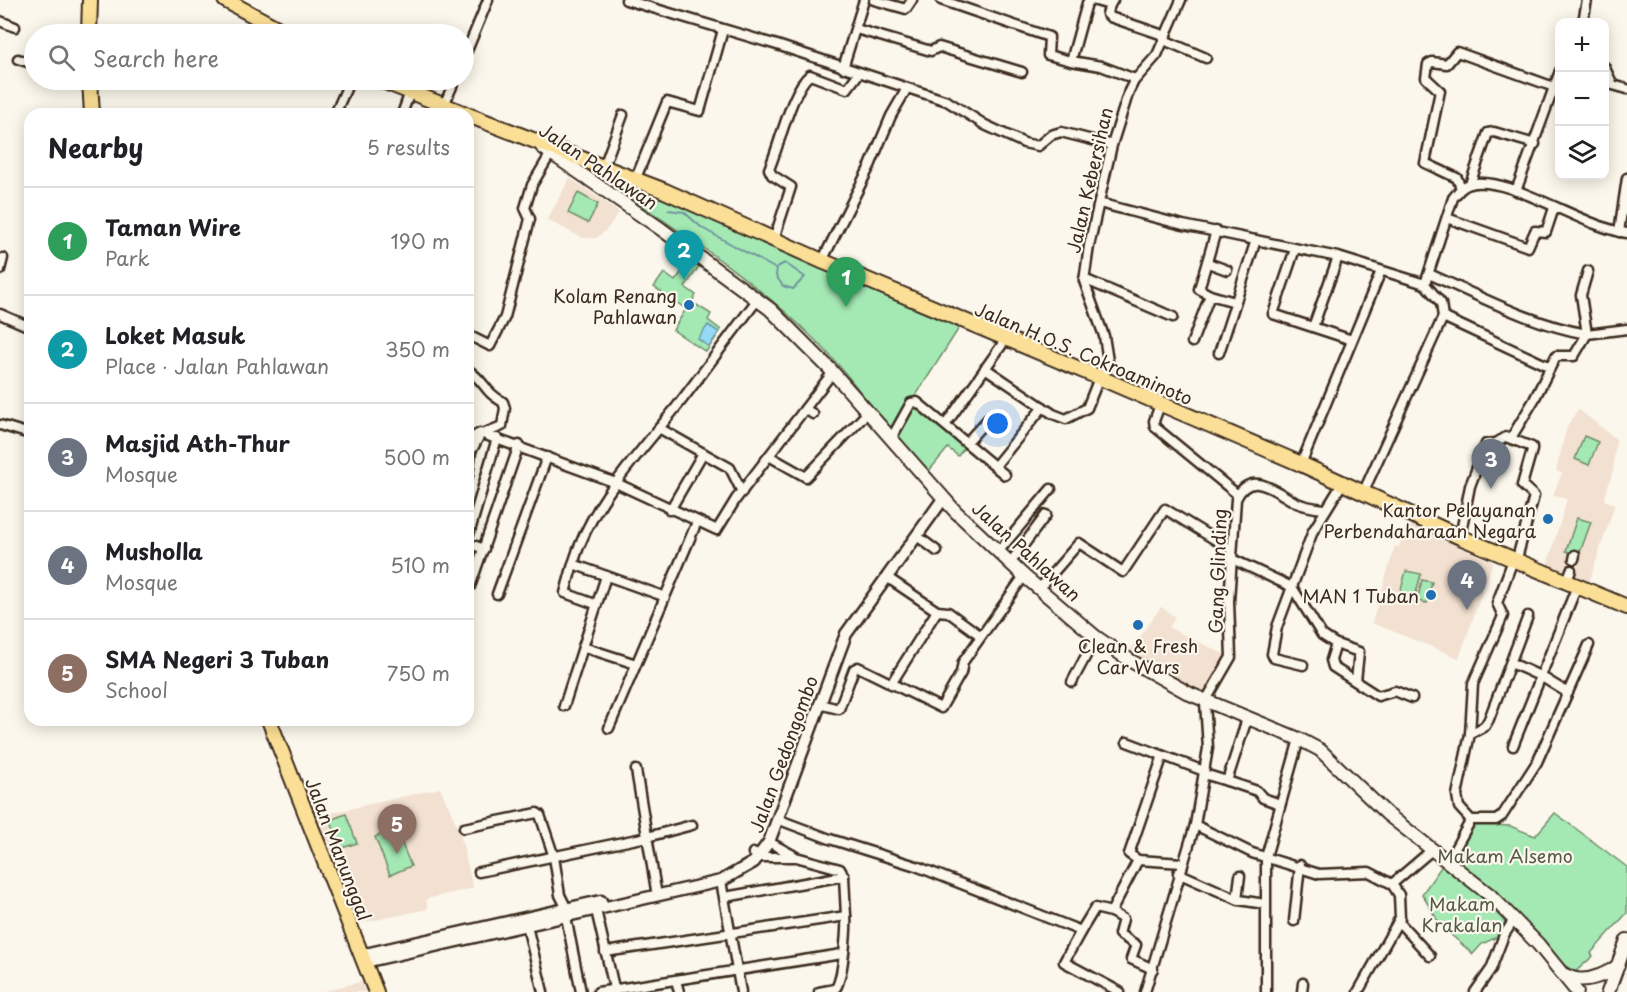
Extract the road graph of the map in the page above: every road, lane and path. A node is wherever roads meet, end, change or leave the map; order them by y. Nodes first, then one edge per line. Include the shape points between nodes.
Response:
1 (90, 0) edge
2 (225, 0) edge
3 (488, 0) edge
4 (626, 0) edge
5 (864, 0) edge
6 (874, 0) edge
7 (912, 0) edge
8 (941, 0) edge
9 (1181, 0) edge
10 (1587, 0) edge
11 (1112, 2) edge
12 (1584, 18) edge
13 (0, 21) edge
14 (89, 24) edge
15 (269, 24) edge
16 (15, 27) dead end
17 (856, 29) junction
18 (723, 30) junction
19 (474, 34) edge
20 (1165, 38) junction
21 (1206, 58) dead end
22 (18, 59) dead end
23 (24, 61) edge
24 (1071, 61) junction
25 (843, 68) junction
26 (1022, 72) dead end
27 (1560, 72) edge
28 (1608, 72) edge
29 (859, 73) junction
30 (1135, 79) junction
31 (1554, 87) junction
32 (1627, 89) edge
33 (91, 90) edge
34 (346, 90) edge
35 (405, 90) edge
36 (451, 90) edge
37 (906, 90) junction
38 (410, 92) junction
39 (444, 105) junction
40 (92, 108) edge
41 (338, 108) edge
42 (404, 108) edge
43 (452, 108) edge
44 (623, 115) dead end
45 (474, 117) edge
46 (525, 137) junction
47 (1534, 144) junction
48 (1112, 145) junction
49 (551, 153) junction
50 (604, 166) junction
51 (636, 178) junction
52 (1627, 178) edge
53 (1470, 184) junction
54 (1461, 188) junction
55 (1516, 191) junction
56 (1099, 203) junction
57 (1554, 208) junction
58 (1447, 218) junction
59 (1216, 231) junction
60 (1623, 233) edge
61 (774, 239) junction
62 (1256, 240) junction
63 (1295, 249) junction
64 (1338, 257) junction
65 (3, 258) dead end
66 (822, 261) junction
67 (1208, 263) junction
68 (0, 270) edge
69 (1227, 270) dead end
70 (1381, 271) junction
71 (1588, 271) dead end
72 (1429, 274) junction
73 (1084, 279) junction
74 (1425, 284) junction
75 (1210, 295) junction
76 (758, 299) junction
77 (1235, 302) junction
78 (0, 314) edge
79 (1173, 317) dead end
80 (1443, 317) junction
81 (24, 324) edge
82 (1313, 327) junction
83 (1627, 329) edge
84 (1587, 334) junction
85 (474, 338) edge
86 (1006, 339) junction
87 (1352, 340) junction
88 (1192, 342) dead end
89 (1219, 353) dead end
90 (1550, 367) junction
91 (986, 368) junction
92 (833, 372) junction
93 (474, 374) edge
94 (1101, 379) junction
95 (1160, 405) junction
96 (1043, 407) junction
97 (868, 412) junction
98 (988, 419) dead end
99 (946, 424) junction
100 (0, 425) edge
101 (659, 428) junction
102 (24, 432) edge
103 (474, 434) edge
104 (484, 434) junction
105 (497, 438) junction
106 (1511, 438) junction
107 (891, 439) junction
108 (967, 442) junction
109 (474, 445) edge
110 (519, 446) junction
111 (703, 453) junction
112 (769, 456) junction
113 (547, 457) junction
114 (1301, 464) junction
115 (995, 466) junction
116 (1005, 475) dead end
117 (616, 483) junction
118 (1342, 484) junction
119 (1051, 489) dead end
120 (742, 492) junction
121 (1363, 493) junction
122 (1238, 495) junction
123 (941, 496) junction
124 (1324, 509) junction
125 (670, 510) junction
126 (1046, 515) dead end
127 (474, 517) edge
128 (698, 522) junction
129 (917, 536) junction
130 (1460, 537) junction
131 (474, 545) edge
132 (484, 549) junction
133 (937, 551) dead end
134 (998, 552) junction
135 (1232, 554) junction
136 (1515, 561) junction
137 (1010, 563) junction
138 (573, 564) junction
139 (474, 576) edge
140 (606, 576) junction
141 (1024, 576) junction
142 (888, 578) junction
143 (1571, 579) junction
144 (1292, 587) junction
145 (1040, 589) junction
146 (497, 594) dead end
147 (663, 596) junction
148 (595, 604) junction
149 (1627, 607) edge
150 (936, 611) junction
151 (1528, 616) dead end
152 (981, 636) junction
153 (1096, 637) junction
154 (1336, 644) junction
155 (1589, 645) dead end
156 (583, 647) junction
157 (1511, 663) junction
158 (636, 664) junction
159 (1303, 665) dead end
160 (827, 672) junction
161 (1542, 677) junction
162 (1356, 681) junction
163 (1072, 682) dead end
164 (891, 684) junction
165 (1568, 693) junction
166 (1412, 698) dead end
167 (1205, 702) junction
168 (819, 704) junction
169 (564, 706) dead end
170 (1247, 719) junction
171 (271, 726) edge
172 (609, 728) dead end
173 (1470, 735) junction
174 (1299, 739) junction
175 (1127, 742) dead end
176 (1513, 746) dead end
177 (1162, 758) junction
178 (636, 770) dead end
179 (1204, 772) junction
180 (1227, 781) junction
181 (1280, 804) junction
182 (777, 819) junction
183 (1471, 820) junction
184 (692, 825) dead end
185 (1195, 825) junction
186 (465, 828) dead end
187 (647, 837) junction
188 (769, 842) junction
189 (1433, 849) junction
190 (756, 855) junction
191 (796, 856) junction
192 (554, 857) junction
193 (1266, 857) junction
194 (1138, 860) junction
195 (1448, 861) junction
196 (1182, 863) junction
197 (1300, 866) junction
198 (479, 873) dead end
199 (1178, 873) junction
200 (844, 876) junction
201 (1240, 876) dead end
202 (721, 881) junction
203 (1392, 884) junction
204 (656, 890) junction
205 (725, 897) junction
206 (1238, 899) junction
207 (1266, 904) junction
208 (596, 910) junction
209 (1111, 912) junction
210 (568, 914) junction
211 (846, 916) junction
212 (1514, 920) junction
213 (1294, 921) dead end
214 (1398, 921) junction
215 (526, 926) junction
216 (1081, 931) junction
217 (730, 932) junction
218 (1627, 940) edge
219 (605, 952) junction
220 (842, 954) junction
221 (1430, 956) dead end
222 (363, 958) junction
223 (1618, 966) junction
224 (737, 968) junction
225 (1153, 969) junction
226 (1564, 975) junction
227 (676, 980) junction
228 (838, 990) edge
229 (615, 991) edge
230 (376, 992) edge
231 (543, 992) edge
232 (581, 992) edge
233 (598, 992) edge
234 (679, 992) edge
235 (741, 992) edge
236 (819, 992) edge
237 (1120, 992) edge
238 (1145, 992) edge
239 (1266, 992) edge
240 (1358, 992) edge
241 (1475, 992) edge
242 (1577, 992) edge
243 (1608, 992) edge

1 - 14 highway
2 - 15 highway
3 - 19 street
4 - 18 street
5 - 17 street
6 - 7 street via 906,9
8 - 24 street via 1049,37 1048,56
9 - 20 street, Jalan Kebersihan
10 - 12 street
11 - 20 street via 1107,14 1110,17
11 - 24 street via 1087,3
13 - 16 street
17 - 25 street
17 - 26 street via 931,51 939,47
18 - 25 street
18 - 51 street via 700,111 667,102
20 - 21 street
20 - 30 street, Jalan Kebersihan via 1157,55
22 - 23 street
24 - 30 street via 1101,66
25 - 29 street
27 - 31 street
28 - 32 street via 1613,85
29 - 37 street
29 - 61 street via 846,89 810,75 806,78 769,169 791,187
30 - 48 street, Jalan Kebersihan
31 - 47 street
31 - 54 street via 1457,52 1447,64 1428,64 1426,78 1440,91 1425,164 1457,178
33 - 40 highway
34 - 41 street
35 - 38 highway, Jalan Pahlawan
36 - 39 street
37 - 48 street via 947,102 1024,143 1038,146 1061,132
37 - 66 street
38 - 39 highway, Jalan Pahlawan
38 - 42 street
39 - 43 highway, Jalan Pahlawan
44 - 50 street
45 - 46 highway, Jalan Pahlawan
46 - 49 main road, Jalan Pahlawan
46 - 50 highway, Jalan H.O.S. Cokroaminoto
47 - 53 street via 1494,132 1488,134
47 - 55 street
48 - 56 street, Jalan Kebersihan
49 - 76 main road, Jalan Pahlawan
49 - 85 street via 532,185 526,206 530,219 503,323 490,346
50 - 51 highway, Jalan H.O.S. Cokroaminoto
51 - 61 highway, Jalan H.O.S. Cokroaminoto
52 - 60 street
53 - 54 street
53 - 55 street via 1482,182
54 - 58 street via 1453,198
55 - 57 street
56 - 59 street
56 - 73 street, Jalan Kebersihan
57 - 58 street via 1546,232 1534,231 1528,247
57 - 60 street
58 - 72 street
59 - 62 street
59 - 67 street
61 - 66 highway, Jalan H.O.S. Cokroaminoto
62 - 63 street
62 - 77 street
63 - 64 street
63 - 82 street via 1273,314
64 - 70 street
64 - 82 street
65 - 68 street
66 - 86 highway, Jalan H.O.S. Cokroaminoto
67 - 69 street
67 - 75 street via 1199,289
70 - 74 street
70 - 87 street
71 - 84 street via 1581,295
72 - 74 street
72 - 84 street via 1510,308 1522,317
73 - 79 street
73 - 94 street, Jalan Kebersihan via 1104,336 1108,361
74 - 80 street via 1441,303
75 - 77 street
75 - 88 street
76 - 92 main road, Jalan Pahlawan
76 - 101 street
77 - 89 street
78 - 81 street
80 - 90 street
80 - 121 street
82 - 87 street
83 - 84 street
84 - 90 street via 1576,354 1556,356
86 - 91 street
86 - 94 highway, Jalan H.O.S. Cokroaminoto
87 - 114 street
90 - 106 street
91 - 96 street, Jalan Kebersihan
91 - 99 street
92 - 97 main road, Jalan Pahlawan
92 - 112 street via 809,412
93 - 104 street via 482,380 486,392 504,405 502,426
94 - 95 highway, Jalan H.O.S. Cokroaminoto
94 - 96 street, Jalan Kebersihan via 1087,408 1079,414 1065,419
95 - 114 highway, Jalan H.O.S. Cokroaminoto
95 - 122 street via 1155,427
96 - 115 street
97 - 107 main road, Jalan Pahlawan
97 - 112 street via 839,437 806,477
98 - 108 street
99 - 107 street via 913,402
99 - 108 street
100 - 102 street
101 - 111 street
101 - 117 street
103 - 104 street
104 - 105 street
104 - 109 street via 477,437
105 - 110 street
105 - 127 street
106 - 130 street via 1486,444 1470,486
106 - 136 street via 1532,448 1521,485 1534,496
107 - 123 main road, Jalan Pahlawan
108 - 115 street
110 - 113 street
110 - 132 street
111 - 120 street via 730,468
111 - 125 street
112 - 120 street
113 - 117 street
113 - 146 street
114 - 118 highway, Jalan H.O.S. Cokroaminoto
115 - 116 street
117 - 125 street
117 - 138 street via 587,526
118 - 121 highway, Jalan H.O.S. Cokroaminoto
118 - 124 street
119 - 134 street
120 - 128 street via 717,530
121 - 130 highway, Jalan H.O.S. Cokroaminoto
122 - 124 street, Gang Glinding via 1249,486 1266,484 1298,504
122 - 135 street, Gang Glinding
123 - 129 street, Jalan Gedongombo
123 - 134 main road, Jalan Pahlawan
123 - 160 street, Jalan Gedongombo via 841,632
124 - 144 street
125 - 128 street
126 - 137 street
128 - 147 street
129 - 133 street
129 - 142 street, Jalan Gedongombo
130 - 136 highway, Jalan H.O.S. Cokroaminoto
131 - 132 street
132 - 139 street
134 - 137 main road, Jalan Pahlawan
135 - 144 street
135 - 145 street via 1165,509 1123,572 1078,543
135 - 167 street, Gang Glinding via 1231,657
136 - 143 highway, Jalan H.O.S. Cokroaminoto
136 - 173 street via 1497,603 1503,616 1473,684
137 - 141 main road, Jalan Pahlawan
138 - 140 street
138 - 148 street via 565,593
140 - 147 street
140 - 148 street
141 - 145 main road, Jalan Pahlawan
141 - 152 street
142 - 150 street
142 - 160 street, Jalan Gedongombo via 846,634
143 - 149 highway, Jalan H.O.S. Cokroaminoto
143 - 161 street
144 - 154 street via 1322,635
144 - 159 street via 1272,654 1274,658
145 - 153 main road, Jalan Pahlawan
147 - 158 street
148 - 156 street
150 - 152 street via 948,612
150 - 164 street
151 - 157 street
152 - 164 street via 963,662 941,708
153 - 163 street
153 - 167 main road, Jalan Pahlawan
154 - 162 street via 1332,666
154 - 162 street via 1359,652
155 - 165 street
156 - 158 street
156 - 169 street
157 - 161 street
157 - 173 street via 1485,726
158 - 172 street
160 - 168 street, Jalan Gedongombo
160 - 190 street, Jalan Gedongombo
161 - 165 street
161 - 176 street
162 - 166 street via 1378,696 1395,691
164 - 168 street via 856,667 838,710
165 - 183 street via 1537,762 1502,816 1496,820
167 - 170 main road, Jalan Pahlawan
167 - 179 street via 1208,742
168 - 182 street, Jalan Gedongombo
170 - 174 main road, Jalan Pahlawan
170 - 180 street
171 - 222 highway, Jalan Manunggal
173 - 183 street via 1456,795 1459,807
174 - 181 street
174 - 189 main road, Jalan Pahlawan via 1325,754 1387,814
175 - 177 street
177 - 179 street
177 - 194 street via 1130,851 1130,856
178 - 187 street
179 - 180 street
179 - 185 street
180 - 181 street
181 - 193 street
182 - 188 street, Jalan Gedongombo
182 - 216 street via 925,869
183 - 195 street
184 - 187 street
185 - 193 street
185 - 196 street
186 - 192 street via 537,813 543,819
187 - 192 street
187 - 204 street
188 - 190 street, Jalan Gedongombo
188 - 191 street
189 - 195 main road, Jalan Pahlawan
189 - 203 street
190 - 191 street
190 - 202 street, Jalan Gedongombo via 743,870
190 - 204 street, Jalan Gedongombo via 725,873
191 - 200 street via 837,868
192 - 198 street
192 - 210 street via 560,895
193 - 197 street
193 - 207 street
194 - 196 street
194 - 209 street
195 - 212 main road, Jalan Pahlawan
196 - 199 street
197 - 203 street via 1326,875 1369,872
197 - 213 street
199 - 206 street
199 - 225 street
200 - 205 street
200 - 211 street
201 - 206 street
202 - 205 street
202 - 208 street, Jalan Gedongombo
203 - 214 street via 1401,905
204 - 210 street, Jalan Gedongombo
205 - 217 street
206 - 207 street
207 - 239 street
208 - 210 street, Jalan Gedongombo
208 - 219 street
209 - 216 street via 1095,908
209 - 225 street via 1123,919 1119,934 1136,944 1131,959
210 - 215 street, Jalan Gedongombo
210 - 222 street, Jalan Gedongombo
210 - 232 street
211 - 217 street
211 - 220 street
212 - 226 main road, Jalan Pahlawan
212 - 241 street via 1504,934 1491,969
214 - 221 street
214 - 240 street
215 - 222 street, Jalan Gedongombo
215 - 231 street
216 - 237 street via 1064,962
217 - 219 street
217 - 224 street
218 - 223 main road
219 - 229 street
220 - 224 street
220 - 228 street
222 - 230 highway, Jalan Manunggal
223 - 226 main road via 1586,979
223 - 243 main road
224 - 227 street
224 - 235 street
225 - 238 street
226 - 242 main road, Jalan Pahlawan
227 - 229 street
227 - 234 street
228 - 236 street
229 - 233 street

